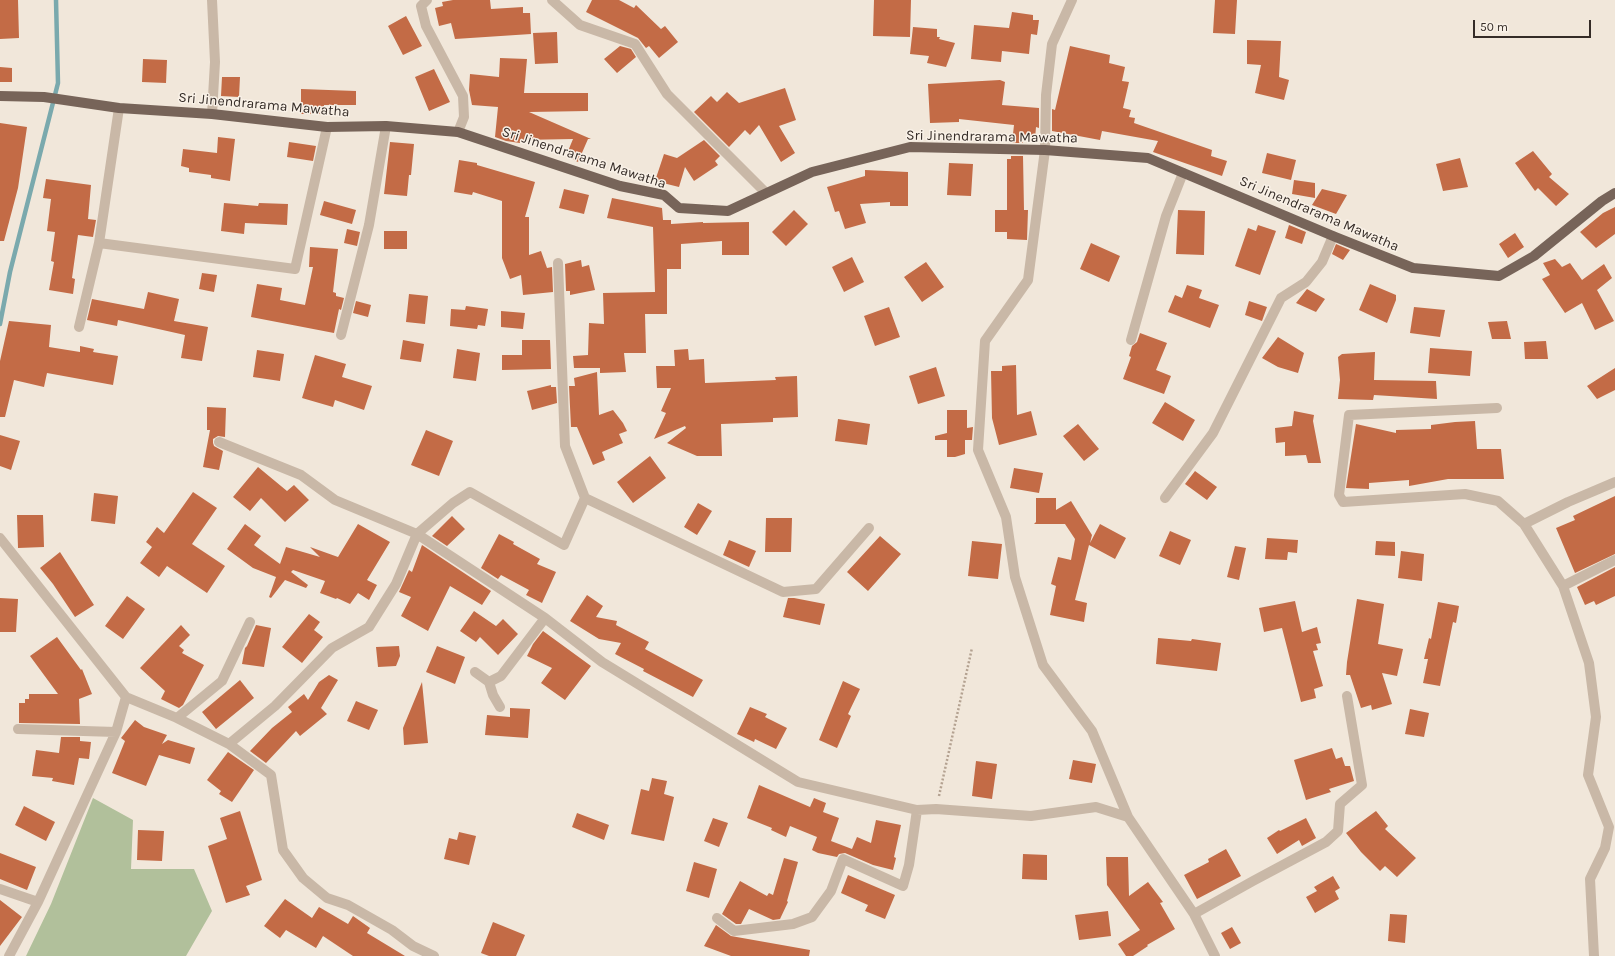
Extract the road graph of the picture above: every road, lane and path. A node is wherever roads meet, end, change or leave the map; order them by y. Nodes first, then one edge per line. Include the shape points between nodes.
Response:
1 (212, 0) edge
2 (427, 0) edge
3 (552, 0) edge
4 (1072, 0) edge
5 (0, 96) edge
6 (119, 108) junction
7 (212, 114) junction
8 (386, 126) junction
9 (327, 127) junction
10 (458, 132) junction
11 (1045, 150) junction
12 (1183, 173) junction
13 (765, 192) junction
14 (1615, 192) edge
15 (1333, 236) junction
16 (99, 243) junction
17 (558, 263) dead end
18 (79, 327) dead end
19 (341, 335) dead end
20 (1131, 340) dead end
21 (1497, 408) dead end
22 (219, 442) dead end
23 (1615, 482) edge
24 (585, 498) junction
25 (1164, 498) dead end
26 (1524, 524) junction
27 (869, 528) dead end
28 (417, 534) junction
29 (0, 538) edge
30 (1615, 560) edge
31 (1563, 586) junction
32 (545, 618) junction
33 (250, 622) dead end
34 (972, 648) dead end
35 (475, 672) dead end
36 (489, 682) junction
37 (1348, 696) dead end
38 (126, 697) junction
39 (500, 708) dead end
40 (177, 718) junction
41 (18, 729) dead end
42 (116, 732) junction
43 (229, 744) junction
44 (936, 809) junction
45 (917, 810) junction
46 (1128, 817) junction
47 (0, 889) edge
48 (38, 902) junction
49 (1194, 914) junction
50 (717, 918) dead end
51 (9, 956) edge
52 (434, 956) edge
53 (1215, 956) edge
54 (1594, 956) edge

1 - 7 street via 215,62
2 - 10 street via 421,6 426,26 463,96 464,117
3 - 13 street via 580,24 636,44 668,94
4 - 11 street via 1052,44 1046,95
5 - 6 main road, Sri Jinendrarama Mawatha via 44,97
6 - 7 main road, Sri Jinendrarama Mawatha
6 - 16 street
7 - 9 main road, Sri Jinendrarama Mawatha
8 - 9 main road, Sri Jinendrarama Mawatha
8 - 10 main road, Sri Jinendrarama Mawatha
8 - 19 street via 369,226
9 - 16 street via 295,269
10 - 13 main road, Sri Jinendrarama Mawatha via 620,186 664,195 679,208 728,211
11 - 12 main road, Sri Jinendrarama Mawatha via 1148,158
11 - 13 main road, Sri Jinendrarama Mawatha via 910,147 812,172
11 - 46 street via 1028,280 985,341 978,450 1006,517 1015,577 1043,665 1092,731
12 - 15 main road, Sri Jinendrarama Mawatha
12 - 20 street via 1166,216
14 - 15 main road, Sri Jinendrarama Mawatha via 1534,256 1499,276 1413,268
15 - 25 street via 1322,262 1306,282 1281,298 1213,434
16 - 18 street
17 - 24 street via 566,446
21 - 26 street via 1349,415 1339,495 1343,502 1465,494 1498,501
22 - 28 street via 301,474 335,500
23 - 26 street
24 - 27 street via 783,592 816,589
24 - 28 street via 564,545 470,492
26 - 31 street
28 - 32 street
28 - 43 street via 396,584 369,627 332,648 275,706
29 - 38 street
30 - 31 street
31 - 54 street via 1589,663 1596,717 1588,775 1609,827 1605,848 1590,879
32 - 36 street via 501,676
32 - 45 street via 602,662 798,782
33 - 40 street via 222,681
34 - 44 path
35 - 36 street
36 - 39 street
37 - 49 street via 1362,785 1340,804 1338,831 1326,842
38 - 40 street
38 - 42 street
40 - 43 street
41 - 42 street
42 - 48 street
43 - 52 street via 271,774 283,850 303,878 327,898 348,905 392,930 413,946
44 - 45 street
44 - 46 street via 1031,816 1096,806
45 - 50 street via 909,865 903,886 843,859 831,891 812,917 793,924 734,931
46 - 49 street
47 - 48 street
48 - 51 street
49 - 53 street

